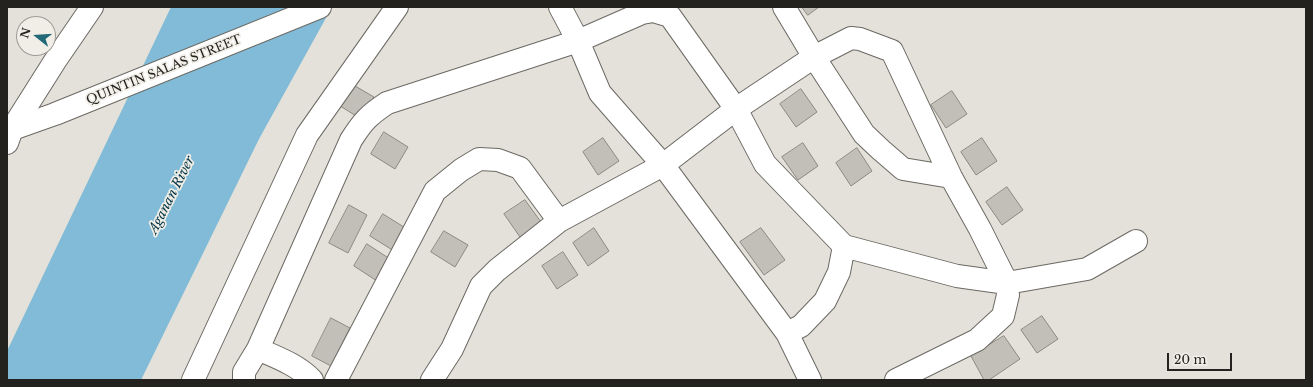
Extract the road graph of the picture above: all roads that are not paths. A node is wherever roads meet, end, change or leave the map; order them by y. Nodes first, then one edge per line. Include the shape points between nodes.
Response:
1 (92, 7) edge
2 (320, 7) edge
3 (397, 7) edge
4 (560, 7) edge
5 (784, 7) edge
6 (578, 41) junction
7 (814, 57) junction
8 (736, 109) junction
9 (9, 134) edge
10 (663, 165) junction
11 (951, 177) junction
12 (559, 221) junction
13 (1136, 241) dead end
14 (844, 246) junction
15 (1007, 282) junction
16 (787, 333) junction
17 (258, 349) junction
18 (193, 380) edge
19 (244, 380) edge
20 (312, 380) edge
21 (336, 380) edge
22 (432, 380) edge
23 (810, 380) edge
24 (896, 380) edge

1 - 9 street
2 - 9 street, QUINTIN SALAS STREET
3 - 18 street via 307,135
4 - 6 street
5 - 7 street
6 - 8 street via 642,13 653,11 670,16
6 - 10 street via 600,93
6 - 17 street via 387,103 371,113 351,140
7 - 8 street
7 - 11 street via 864,134 881,150 903,169
7 - 11 street via 851,38 892,51
8 - 10 street
8 - 14 street via 765,164
10 - 12 street
10 - 16 street
11 - 15 street
12 - 21 street via 520,168 498,160 479,159 461,170 435,191
12 - 22 street via 497,270 482,286 452,349
13 - 15 street via 1088,269
14 - 15 street via 957,276
14 - 16 street via 839,272 825,301 801,326
15 - 24 street via 1008,295 1003,316 977,340
16 - 23 street
17 - 19 street via 244,372
17 - 20 street via 287,362

